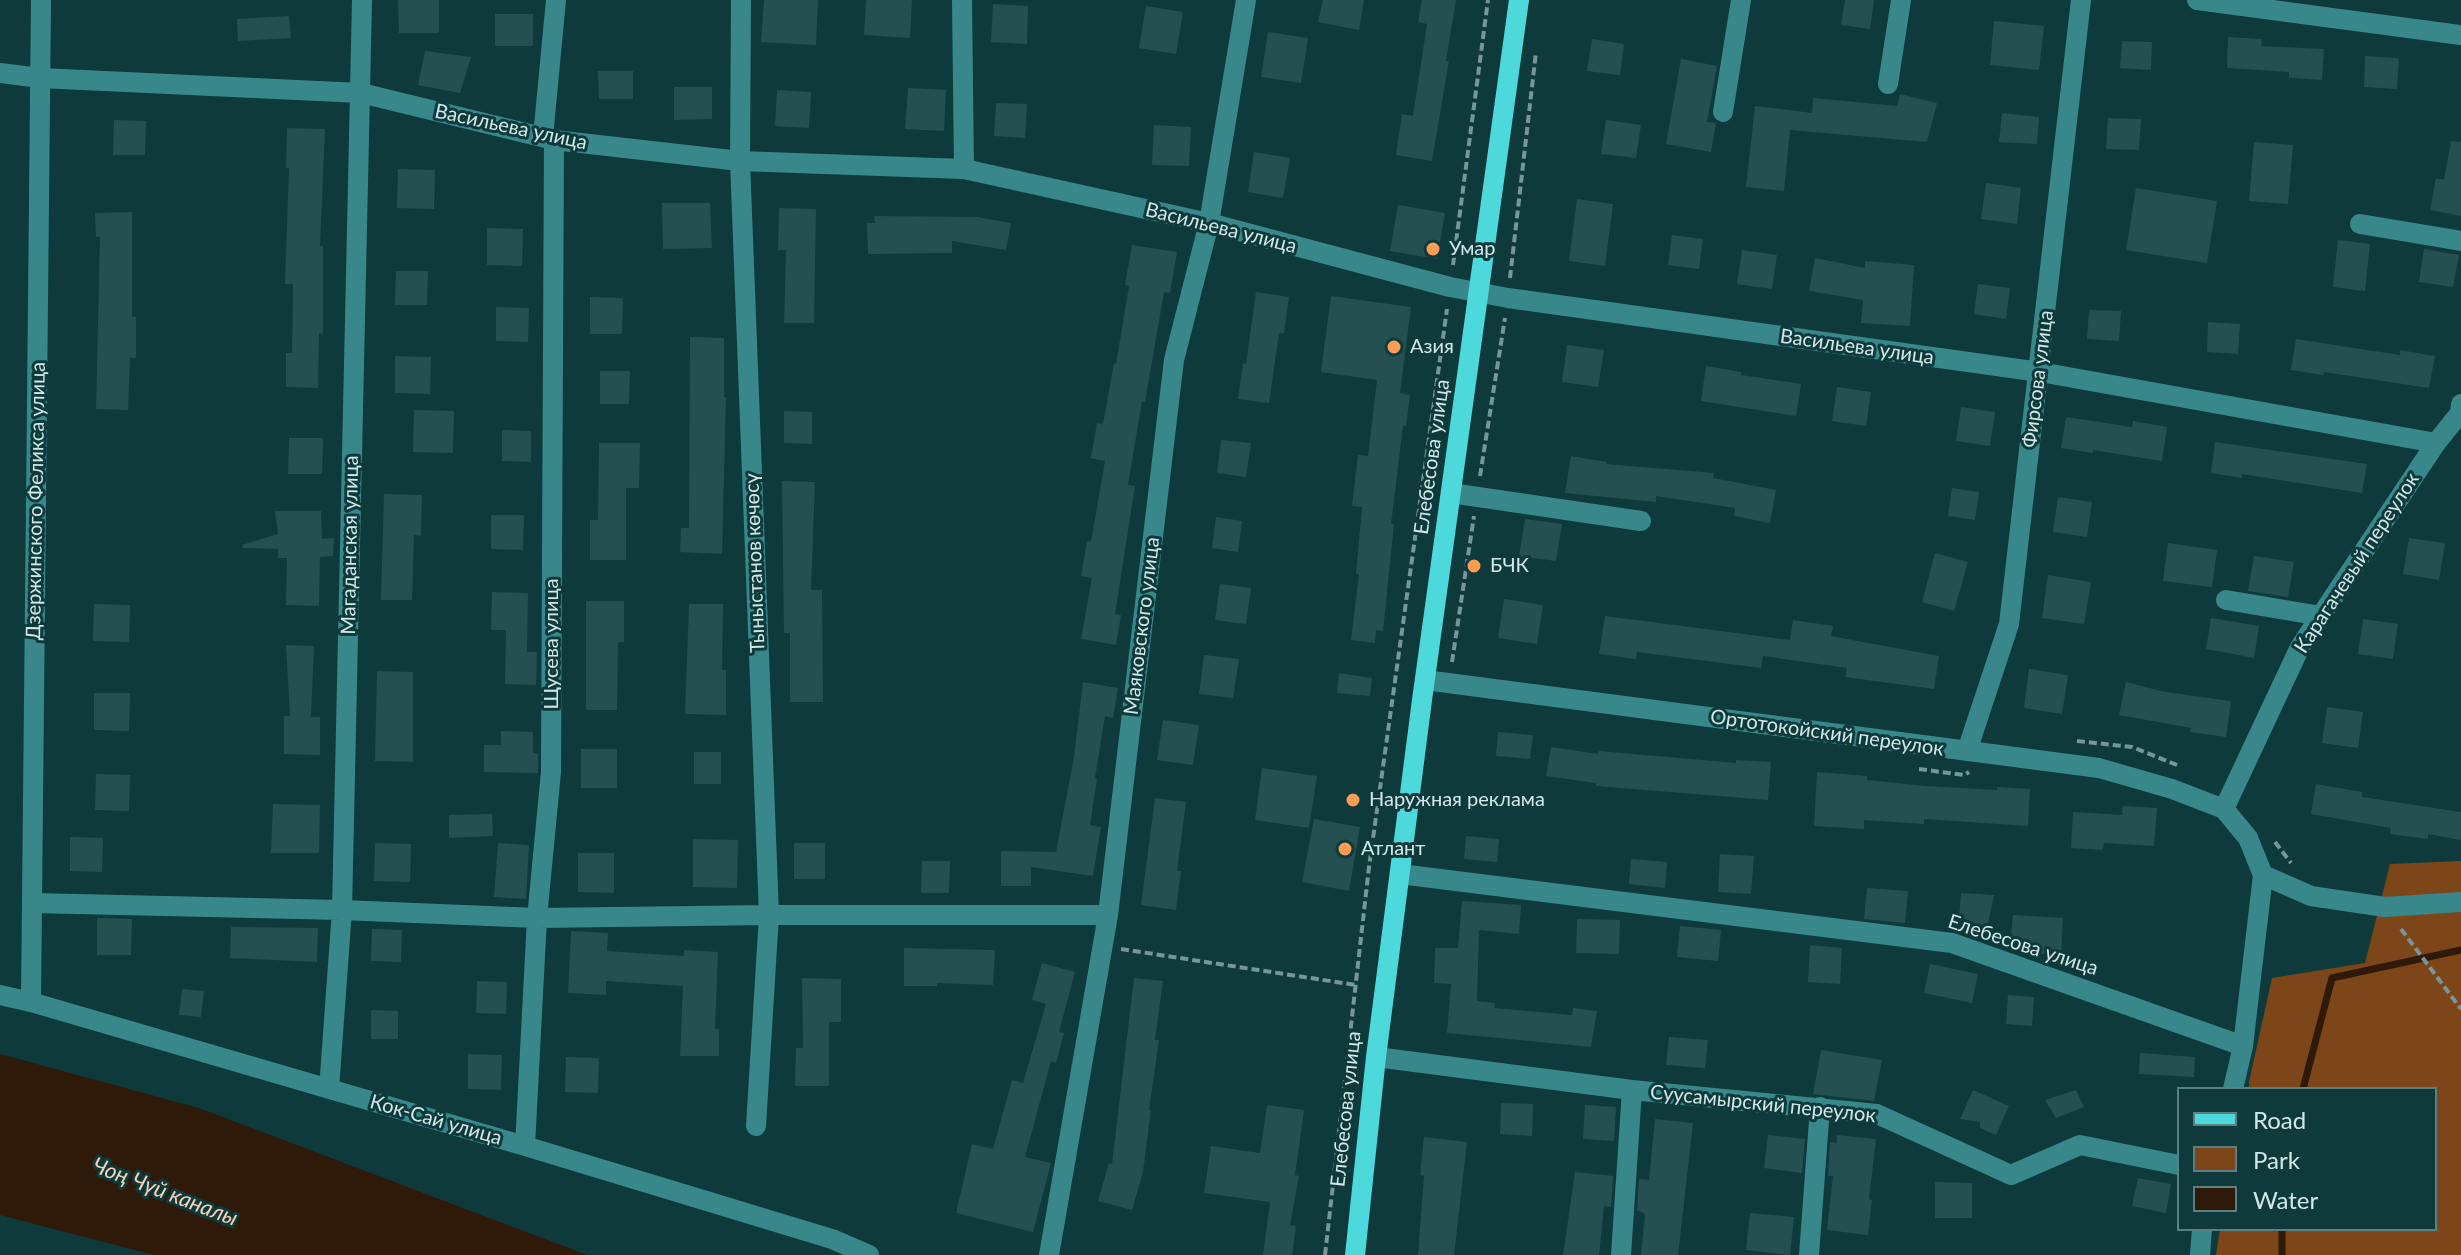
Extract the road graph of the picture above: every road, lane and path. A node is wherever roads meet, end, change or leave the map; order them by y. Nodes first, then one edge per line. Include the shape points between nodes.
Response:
1 (41, 0) edge
2 (362, 0) edge
3 (556, 0) edge
4 (741, 0) edge
5 (962, 0) edge
6 (1246, 0) edge
7 (1488, 0) edge
8 (1519, 0) edge
9 (1741, 0) edge
10 (1901, 0) edge
11 (2081, 0) edge
12 (2197, 0) edge
13 (2461, 35) edge
14 (1537, 47) dead end
15 (0, 73) edge
16 (40, 78) junction
17 (1888, 84) dead end
18 (361, 93) junction
19 (1723, 112) dead end
20 (548, 139) junction
21 (740, 161) junction
22 (964, 169) junction
23 (1209, 223) junction
24 (2360, 224) dead end
25 (2461, 241) edge
26 (1450, 287) junction
27 (1480, 293) junction
28 (1508, 298) junction
29 (2040, 372) junction
30 (2461, 404) edge
31 (2436, 443) junction
32 (1451, 493) junction
33 (1477, 497) junction
34 (1641, 521) dead end
35 (2226, 600) dead end
36 (2321, 616) junction
37 (1425, 680) junction
38 (1449, 683) junction
39 (1967, 751) junction
40 (2224, 809) junction
41 (1400, 874) junction
42 (2263, 875) junction
43 (2461, 902) edge
44 (32, 903) junction
45 (342, 910) junction
46 (769, 915) junction
47 (1108, 915) junction
48 (537, 918) junction
49 (2401, 929) dead end
50 (1103, 946) junction
51 (1356, 985) junction
52 (0, 995) edge
53 (31, 1002) junction
54 (2461, 1009) edge
55 (2243, 1046) junction
56 (1376, 1057) junction
57 (2233, 1087) edge
58 (329, 1089) junction
59 (1632, 1090) junction
60 (1820, 1107) junction
61 (756, 1126) dead end
62 (525, 1146) junction
63 (2177, 1165) edge
64 (2202, 1231) edge
65 (869, 1255) edge
66 (1049, 1255) edge
67 (1325, 1255) edge
68 (1355, 1255) edge
69 (1621, 1255) edge
70 (1809, 1255) edge
71 (2200, 1255) edge

1 - 16 street, Дзержинского Феликса улица
2 - 18 street, Магаданская улица
3 - 20 street, Щусева улица
4 - 21 street, Тыныстанов көчөсү
5 - 22 street
6 - 23 street, Маяковского улица
7 - 26 path
8 - 27 main road, Елебесова улица
9 - 19 street
10 - 17 street
11 - 29 street, Фирсова улица
12 - 13 street
14 - 28 path
15 - 16 street, Васильева улица
16 - 18 street, Васильева улица
16 - 44 street, Дзержинского Феликса улица
18 - 20 street, Васильева улица
18 - 45 street, Магаданская улица
20 - 21 street, Васильева улица
20 - 48 street, Щусева улица via 552,736
21 - 22 street, Васильева улица
21 - 46 street, Тыныстанов көчөсү
22 - 23 street, Васильева улица
23 - 26 street, Васильева улица
23 - 47 street, Маяковского улица via 1174,360
24 - 25 street
26 - 27 street, Васильева улица
26 - 51 path
27 - 28 street, Васильева улица
27 - 32 main road, Елебесова улица
28 - 29 street, Васильева улица
28 - 33 path
29 - 31 street, Васильева улица
29 - 39 street, Фирсова улица via 2009,624
30 - 31 street, Карагачевый переулок via 2460,413
31 - 36 street, Карагачевый переулок
32 - 33 street
32 - 37 main road, Елебесова улица
33 - 34 street
33 - 38 path
35 - 36 street
36 - 40 street, Карагачевый переулок via 2300,647
37 - 38 street, Ортотокойский переулок
37 - 41 main road, Елебесова улица
38 - 39 street, Ортотокойский переулок
39 - 40 street, Ортотокойский переулок via 2099,768
40 - 42 street via 2248,838
41 - 55 street, Елебесова улица via 1952,943
41 - 56 main road, Елебесова улица
42 - 43 street via 2311,896 2385,907
42 - 55 street
44 - 45 street
44 - 53 street, Дзержинского Феликса улица
45 - 48 street
45 - 58 street, Магаданская улица
46 - 47 street
46 - 48 street
46 - 61 street, Тыныстанов көчөсү
47 - 50 street, Маяковского улица
48 - 62 street, Щусева улица
49 - 54 path
50 - 51 path
50 - 66 street, Маяковского улица
51 - 67 path
52 - 53 street, Кок-Сай улица
53 - 58 street, Кок-Сай улица
55 - 57 street
56 - 59 street, Суусамырский переулок
56 - 68 main road, Елебесова улица
58 - 62 street, Кок-Сай улица
59 - 60 street, Суусамырский переулок
59 - 69 street
60 - 63 street, Суусамырский переулок via 1877,1114 2011,1175 2080,1145
60 - 70 street
62 - 65 street, Кок-Сай улица via 832,1239
64 - 71 street

